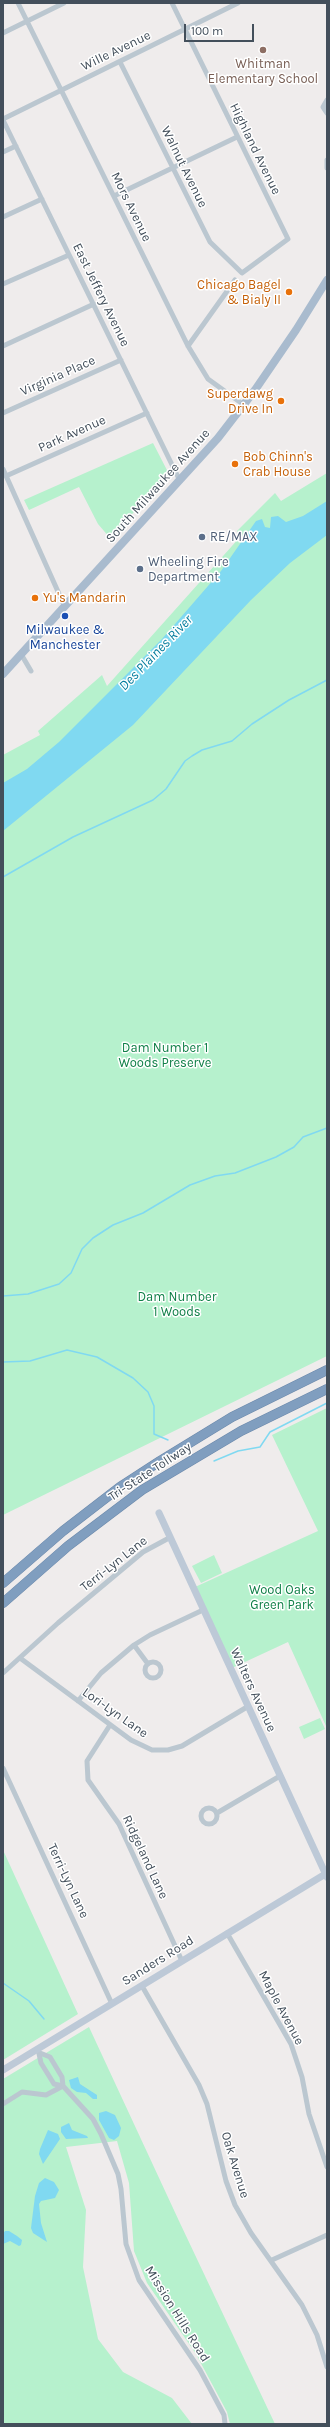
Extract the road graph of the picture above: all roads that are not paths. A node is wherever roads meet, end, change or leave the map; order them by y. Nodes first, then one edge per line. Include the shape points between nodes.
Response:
1 (18, 3) edge
2 (64, 3) edge
3 (172, 3) edge
4 (238, 3) edge
5 (27, 21) junction
6 (185, 30) junction
7 (3, 33) edge
8 (120, 62) junction
9 (62, 90) junction
10 (327, 100) edge
11 (327, 113) edge
12 (3, 120) edge
13 (238, 137) junction
14 (16, 146) junction
15 (3, 152) edge
16 (327, 160) edge
17 (172, 168) junction
18 (327, 168) edge
19 (114, 196) junction
20 (42, 199) junction
21 (3, 216) edge
22 (69, 255) junction
23 (242, 273) joint
24 (235, 280) dead end
25 (327, 280) edge
26 (3, 284) edge
27 (94, 304) junction
28 (3, 346) edge
29 (188, 346) junction
30 (121, 360) junction
31 (244, 405) junction
32 (3, 413) edge
33 (147, 413) junction
34 (3, 469) edge
35 (6, 476) junction
36 (180, 481) junction
37 (64, 605) junction
38 (21, 654) junction
39 (31, 671) dead end
40 (3, 674) edge
41 (327, 1370) edge
42 (327, 1389) edge
43 (159, 1513) dead end
44 (169, 1538) junction
45 (3, 1583) edge
46 (3, 1603) edge
47 (203, 1610) junction
48 (134, 1645) junction
49 (20, 1658) junction
50 (148, 1664) dead end
51 (3, 1673) edge
52 (78, 1701) junction
53 (247, 1706) junction
54 (110, 1725) junction
55 (3, 1768) edge
56 (280, 1776) junction
57 (217, 1813) dead end
58 (326, 1875) edge
59 (226, 1933) junction
60 (182, 1961) junction
61 (142, 1986) junction
62 (112, 2004) junction
63 (39, 2051) junction
64 (3, 2070) edge
65 (63, 2086) junction
66 (3, 2104) edge
67 (327, 2167) edge
68 (327, 2235) edge
69 (272, 2260) junction
70 (327, 2367) edge
71 (225, 2424) edge

1 - 5 street, Mors Avenue
2 - 5 street
3 - 6 street, Highland Avenue
4 - 6 street, Wille Avenue
5 - 7 street
5 - 9 street, Mors Avenue
6 - 8 street, Wille Avenue
6 - 13 street, Highland Avenue
8 - 9 street, Wille Avenue
8 - 17 street, Walnut Avenue
9 - 12 street, Wille Avenue
9 - 19 street, Mors Avenue
10 - 11 street via 323,107
12 - 14 street, East Jeffery Avenue
13 - 17 street
13 - 23 street, Highland Avenue via 288,239
14 - 15 street
14 - 20 street, East Jeffery Avenue
16 - 18 street
17 - 19 street
17 - 23 street, Walnut Avenue via 210,242
19 - 29 street, Mors Avenue
20 - 21 street
20 - 22 street, East Jeffery Avenue
22 - 26 street
22 - 27 street, East Jeffery Avenue
24 - 29 street
25 - 31 main road, South Milwaukee Avenue
27 - 28 street
27 - 30 street, East Jeffery Avenue
29 - 31 street, Mors Avenue via 208,379
30 - 32 street, Virginia Place
30 - 33 street, East Jeffery Avenue
31 - 36 main road, South Milwaukee Avenue
33 - 35 street, Park Avenue
33 - 36 street, East Jeffery Avenue
34 - 35 street
35 - 37 street
36 - 37 main road, South Milwaukee Avenue
37 - 38 main road, South Milwaukee Avenue
38 - 39 street
38 - 40 main road, South Milwaukee Avenue
41 - 45 highway, Tri-State Tollway via 232,1417 120,1487 63,1531
42 - 46 highway, Tri-State Tollway via 241,1432 142,1490 68,1546
43 - 44 street, Walters Avenue
44 - 47 street, Walters Avenue
44 - 49 street, Terri-Lyn Lane via 143,1552
47 - 48 street
47 - 53 street, Walters Avenue
48 - 50 street
48 - 52 street via 101,1673
49 - 51 street, Terri-Lyn Lane
49 - 52 street, Lori-Lyn Lane
52 - 54 street, Lori-Lyn Lane
53 - 54 street, Lori-Lyn Lane via 182,1746 168,1750 145,1747
53 - 56 street, Walters Avenue
54 - 60 street, Ridgeland Lane via 87,1761 88,1780 120,1824
55 - 62 street, Terri-Lyn Lane
56 - 57 street
56 - 58 street, Walters Avenue
58 - 59 street, Sanders Road
59 - 60 street, Sanders Road
59 - 67 street, Maple Avenue via 291,2044 302,2077 309,2114
60 - 61 street, Sanders Road
61 - 62 street, Sanders Road
61 - 69 street, Oak Avenue via 200,2085 226,2181 251,2234
62 - 63 street, Sanders Road
63 - 64 street, Sanders Road
63 - 65 street via 50,2057 62,2077
63 - 65 street, Mission Hills Road via 41,2063 54,2084
65 - 66 street via 46,2095 22,2092
65 - 71 street, Mission Hills Road via 93,2119 118,2174 126,2244 139,2280 193,2360 224,2415
68 - 69 street
69 - 70 street, Oak Avenue via 317,2334

